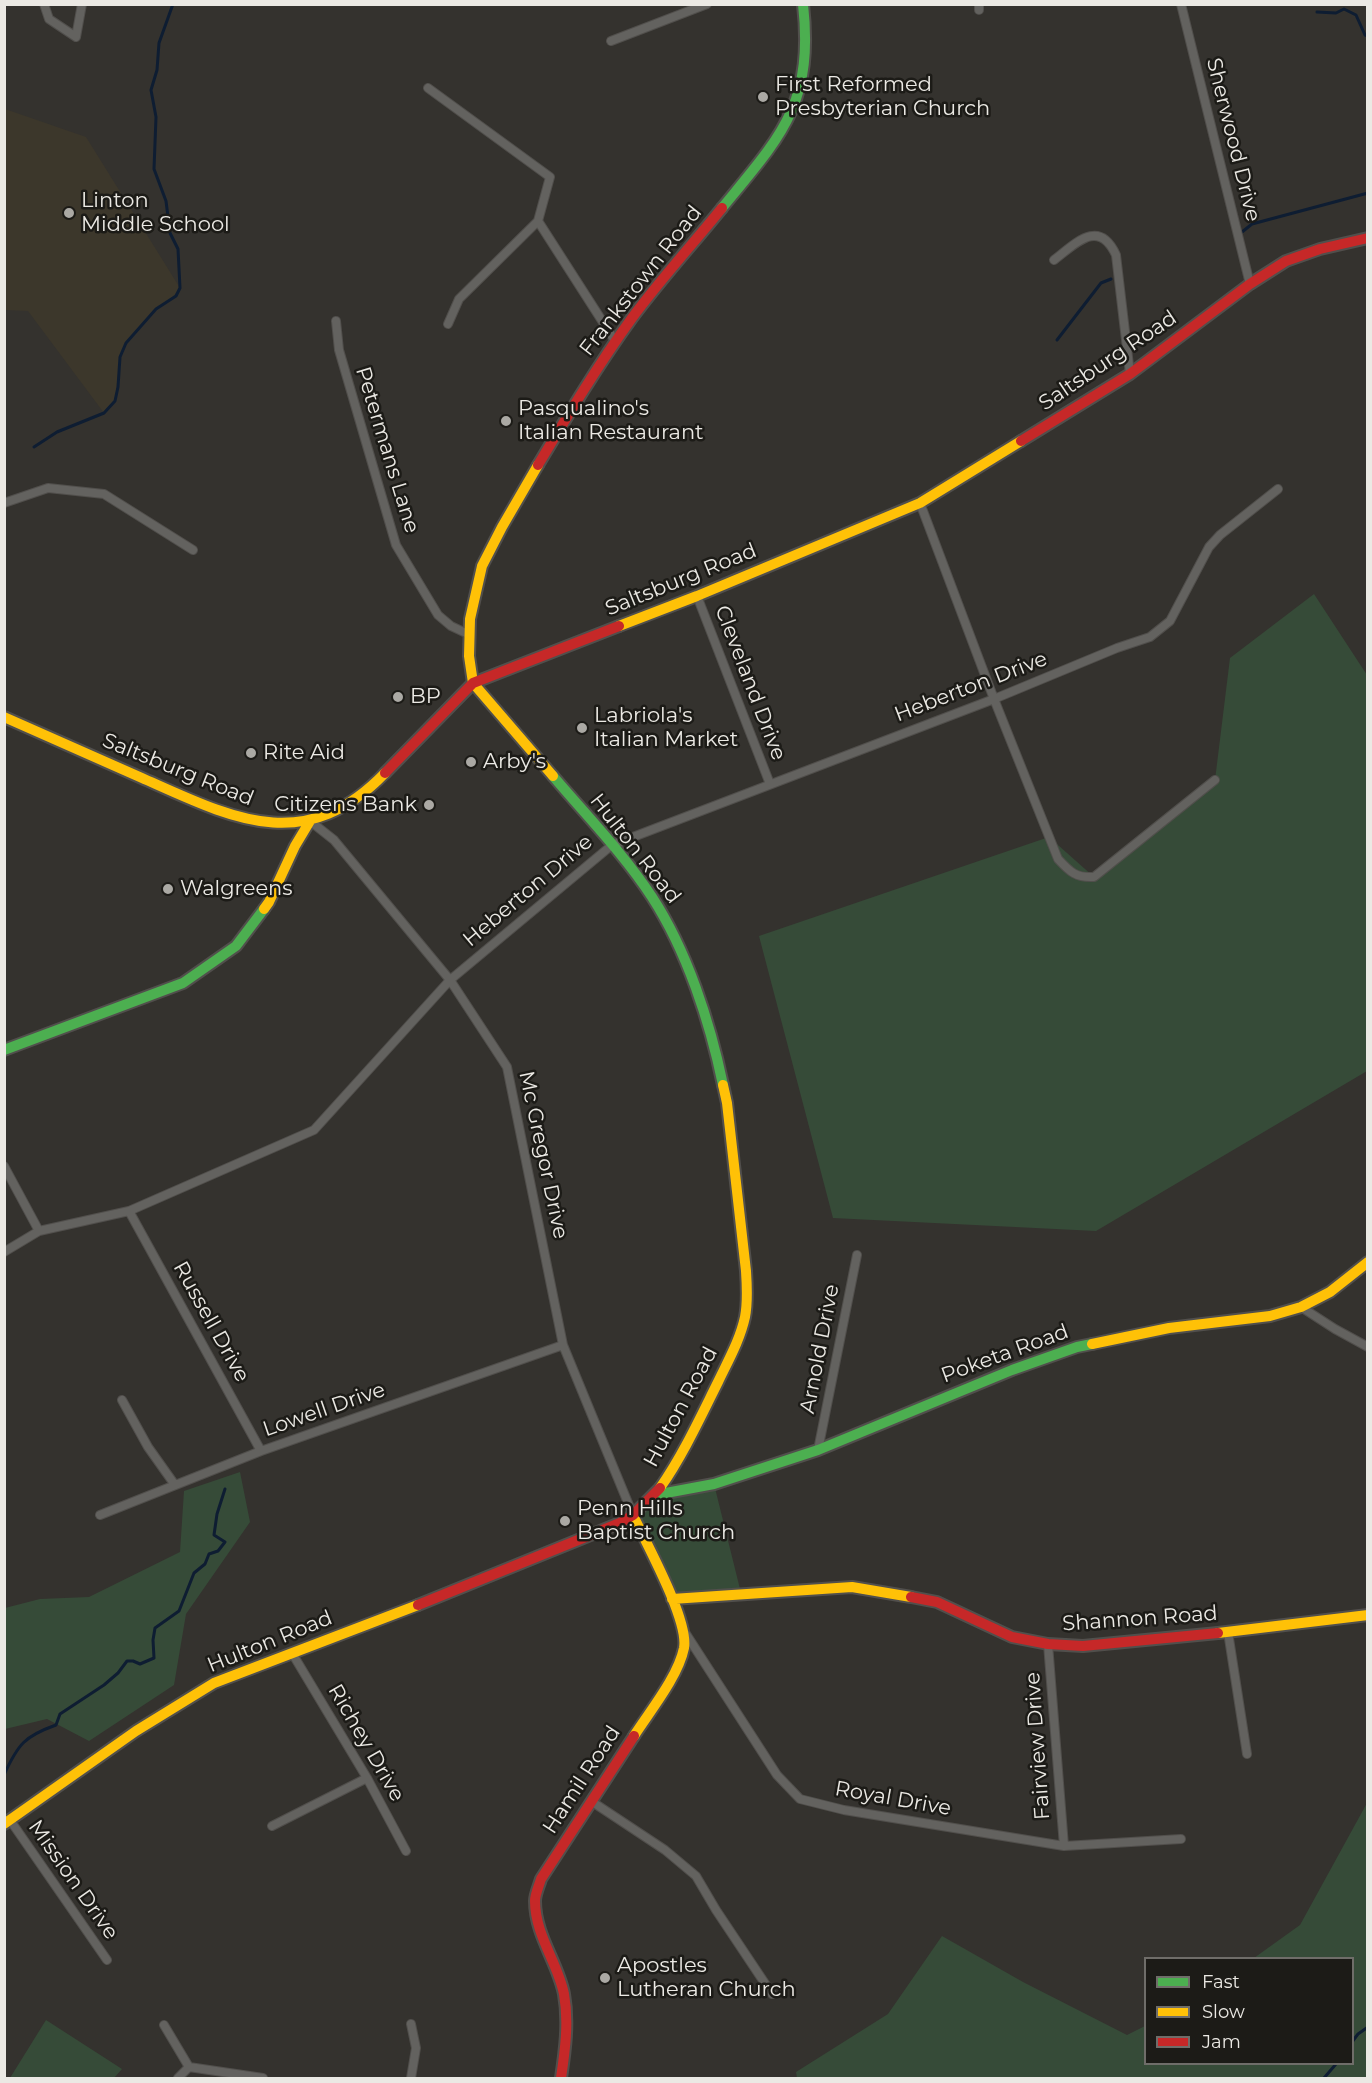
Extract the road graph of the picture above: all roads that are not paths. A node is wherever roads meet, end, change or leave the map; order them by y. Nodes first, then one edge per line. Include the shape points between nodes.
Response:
1 (44, 4) edge
2 (82, 4) edge
3 (707, 4) edge
4 (803, 4) edge
5 (1181, 4) edge
6 (611, 41) dead end
7 (428, 88) dead end
8 (538, 222) junction
9 (1368, 238) edge
10 (1054, 260) dead end
11 (1251, 284) junction
12 (336, 321) dead end
13 (448, 324) dead end
14 (615, 341) junction
15 (1130, 374) junction
16 (1278, 489) dead end
17 (4, 503) edge
18 (921, 503) junction
19 (193, 550) dead end
20 (697, 596) junction
21 (468, 634) junction
22 (473, 683) junction
23 (994, 699) junction
24 (4, 717) edge
25 (1215, 780) dead end
26 (770, 784) junction
27 (310, 821) junction
28 (612, 845) junction
29 (450, 980) junction
30 (4, 1050) edge
31 (4, 1166) edge
32 (129, 1211) junction
33 (39, 1231) junction
34 (4, 1252) edge
35 (857, 1255) dead end
36 (1368, 1262) edge
37 (1301, 1307) junction
38 (563, 1345) junction
39 (1368, 1347) edge
40 (122, 1400) dead end
41 (818, 1450) junction
42 (261, 1451) junction
43 (175, 1485) junction
44 (655, 1495) junction
45 (100, 1515) dead end
46 (633, 1515) junction
47 (672, 1599) junction
48 (1368, 1615) edge
49 (1228, 1632) junction
50 (686, 1634) junction
51 (1048, 1644) junction
52 (292, 1653) junction
53 (1247, 1754) dead end
54 (368, 1778) junction
55 (591, 1801) junction
56 (7, 1822) edge
57 (272, 1826) dead end
58 (1181, 1839) dead end
59 (1064, 1846) junction
60 (406, 1851) dead end
61 (107, 1960) dead end
62 (772, 1994) dead end
63 (164, 2025) dead end
64 (411, 2025) dead end
65 (189, 2067) junction
66 (178, 2079) edge
67 (263, 2079) edge
68 (411, 2079) edge
69 (561, 2079) edge

1 - 2 street via 49,19 76,37
3 - 6 street
4 - 14 main road, Frankstown Road via 806,39 802,76 792,113 782,131 764,159
5 - 11 street, Sherwood Drive
7 - 8 street via 550,177
8 - 13 street via 459,299
8 - 14 street
9 - 11 main road, Saltsburg Road via 1286,261
10 - 15 street via 1090,235 1111,245 1116,255
11 - 15 main road, Saltsburg Road
12 - 21 street, Petermans Lane via 339,350 396,545 438,615
14 - 21 main road, Frankstown Road via 493,544 478,578
15 - 18 main road, Saltsburg Road
16 - 23 street, Heberton Drive via 1209,547 1170,621 1150,636
17 - 19 street via 48,488 104,494
18 - 20 main road, Saltsburg Road
18 - 23 street
20 - 22 main road, Saltsburg Road
20 - 26 street, Cleveland Drive
21 - 22 main road, Frankstown Road
22 - 27 main road, Saltsburg Road via 375,784 341,809
22 - 28 main road, Hulton Road
23 - 25 street via 1058,859 1071,874 1094,877
23 - 26 street, Heberton Drive
24 - 27 main road, Saltsburg Road via 234,818 283,824
26 - 28 street, Heberton Drive
27 - 29 street, Mc Gregor Drive via 334,840
27 - 30 main road via 269,902 236,946 183,983
28 - 29 street, Heberton Drive
28 - 44 main road, Hulton Road via 652,897 694,983 727,1103 746,1271 745,1318 734,1349 674,1468
29 - 32 street, Heberton Drive via 314,1130
29 - 38 street, Mc Gregor Drive via 507,1067
31 - 33 street
32 - 33 street, Heberton Drive
32 - 42 street, Russell Drive
33 - 34 street, Heberton Drive
35 - 41 street, Arnold Drive
36 - 37 main road, Poketa Road via 1330,1292
37 - 39 street
37 - 41 main road, Poketa Road via 1270,1316 1169,1328 1077,1347
38 - 42 street, Lowell Drive
38 - 46 street, Mc Gregor Drive
40 - 43 street
41 - 44 main road, Poketa Road via 714,1484
42 - 43 street, Lowell Drive
43 - 45 street, Lowell Drive
44 - 46 main road, Hulton Road
46 - 47 main road
46 - 52 main road, Hulton Road
47 - 50 main road
47 - 51 main road, Shannon Road via 852,1587 937,1602 1012,1637
48 - 49 main road, Shannon Road
49 - 51 main road, Shannon Road via 1083,1646
49 - 53 street
50 - 55 main road, Hamil Road via 683,1655 673,1675
50 - 59 street, Royal Drive via 777,1775 800,1799 844,1810
51 - 59 street, Fairview Drive
52 - 54 street, Richey Drive
52 - 56 main road, Hulton Road via 189,1697
54 - 57 street
54 - 60 street, Richey Drive
55 - 62 street via 665,1850 696,1876
55 - 69 main road, Hamil Road via 542,1879 535,1899 537,1919 564,1995 567,2034
56 - 61 street, Mission Drive
58 - 59 street, Royal Drive
63 - 65 street
64 - 68 street via 416,2048
65 - 66 street
65 - 67 street

